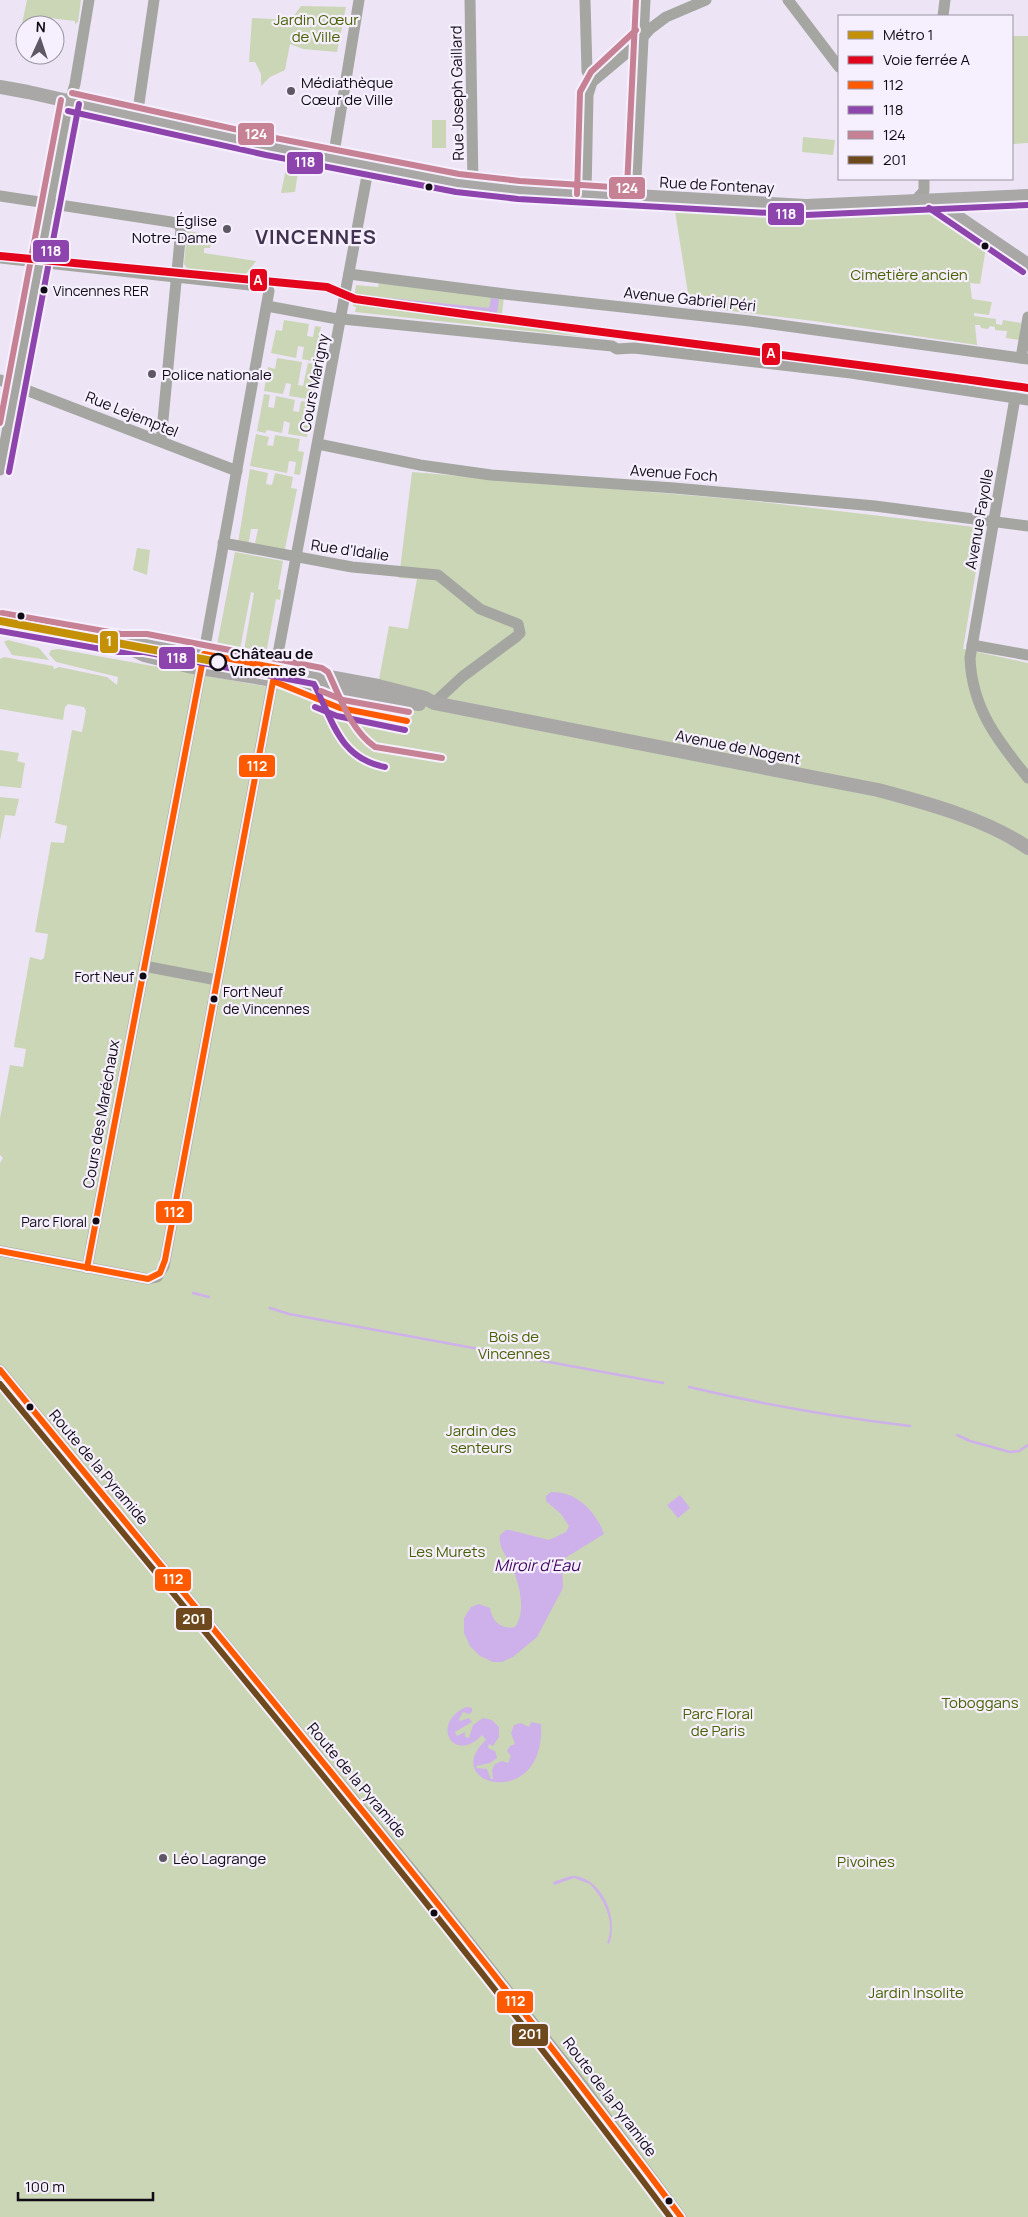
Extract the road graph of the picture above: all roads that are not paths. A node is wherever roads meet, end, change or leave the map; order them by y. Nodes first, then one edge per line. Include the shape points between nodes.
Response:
1 (90, 0) edge
2 (154, 0) edge
3 (359, 0) edge
4 (470, 0) edge
5 (585, 0) edge
6 (645, 0) edge
7 (706, 0) edge
8 (788, 0) edge
9 (944, 0) edge
10 (943, 15) edge
11 (643, 36) junction
12 (838, 66) edge
13 (592, 82) junction
14 (0, 87) edge
15 (70, 102) junction
16 (137, 118) junction
17 (333, 159) junction
18 (369, 165) junction
19 (925, 180) edge
20 (926, 180) edge
21 (473, 185) junction
22 (586, 194) junction
23 (0, 196) edge
24 (1028, 196) edge
25 (635, 197) junction
26 (934, 201) junction
27 (914, 202) junction
28 (49, 203) junction
29 (0, 258) edge
30 (38, 263) junction
31 (1028, 265) edge
32 (348, 274) junction
33 (175, 277) junction
34 (267, 306) junction
35 (1028, 317) edge
36 (342, 319) junction
37 (1024, 358) edge
38 (0, 380) edge
39 (16, 385) junction
40 (1015, 398) junction
41 (1028, 400) edge
42 (160, 441) junction
43 (318, 444) junction
44 (0, 470) edge
45 (237, 471) junction
46 (993, 521) junction
47 (1028, 526) edge
48 (223, 543) junction
49 (296, 558) junction
50 (0, 622) edge
51 (120, 643) junction
52 (972, 646) junction
53 (204, 654) junction
54 (1028, 656) edge
55 (200, 671) junction
56 (274, 679) junction
57 (434, 703) junction
58 (1028, 778) edge
59 (1028, 848) edge
60 (144, 966) junction
61 (217, 980) junction
62 (0, 1251) edge
63 (87, 1268) junction
64 (0, 1370) edge
65 (681, 2217) edge

1 - 15 street
2 - 16 street
3 - 17 street
4 - 21 street, Rue Joseph Gaillard
5 - 13 street via 587,71
6 - 11 street
7 - 11 street via 666,17
8 - 12 street
9 - 10 street
11 - 13 street
11 - 25 street
13 - 22 street via 588,95
14 - 15 main road, Rue de Fontenay
15 - 16 main road, Rue de Fontenay
15 - 28 street
16 - 17 main road, Rue de Fontenay
17 - 18 main road, Rue de Fontenay
18 - 21 main road, Rue de Fontenay
18 - 32 street
19 - 27 street via 924,191
20 - 26 street
21 - 22 main road, Rue de Fontenay
22 - 25 main road, Rue de Fontenay
23 - 28 street
24 - 26 main road, Rue de Fontenay
25 - 27 main road, Rue de Fontenay via 806,206
26 - 27 main road, Rue de Fontenay
26 - 31 main road
28 - 30 street
28 - 33 street via 178,224 181,229
29 - 30 street
30 - 33 street
30 - 39 street
32 - 36 street
32 - 37 street, Avenue Gabriel Péri via 750,321
33 - 34 street via 267,289
33 - 42 street
34 - 36 street, Cours Marigny
34 - 45 street
35 - 37 street
36 - 40 street via 711,356
36 - 43 street, Cours Marigny
38 - 39 street, Rue Lejemptel
39 - 42 street, Rue Lejemptel
39 - 44 street
40 - 41 street
40 - 46 street, Avenue Fayolle
42 - 45 street, Rue Lejemptel
43 - 46 street, Avenue Foch via 420,465 491,475 786,497
43 - 49 street, Cours Marigny
45 - 48 street
46 - 47 street, Avenue Foch
46 - 52 street, Avenue Fayolle
48 - 49 street
48 - 53 street
49 - 56 street, Cours Marigny
49 - 57 street, Rue d'Idalie via 438,575 480,609 513,621 520,628 516,637 462,677
50 - 51 main road
51 - 53 main road via 144,643
51 - 55 main road
52 - 54 street
52 - 58 street, Avenue Fayolle via 970,675 979,708 1002,746
53 - 55 street, Cours des Maréchaux
53 - 56 main road
55 - 56 main road
55 - 60 street, Cours des Maréchaux
56 - 57 main road, Avenue de Nogent via 378,686
56 - 61 street
57 - 59 main road, Avenue de Nogent via 878,790 974,821
60 - 61 street
60 - 63 street, Cours des Maréchaux
61 - 63 street via 164,1266 157,1277 148,1279
62 - 63 street
64 - 65 street, Route de la Pyramide via 429,1891 559,2055

